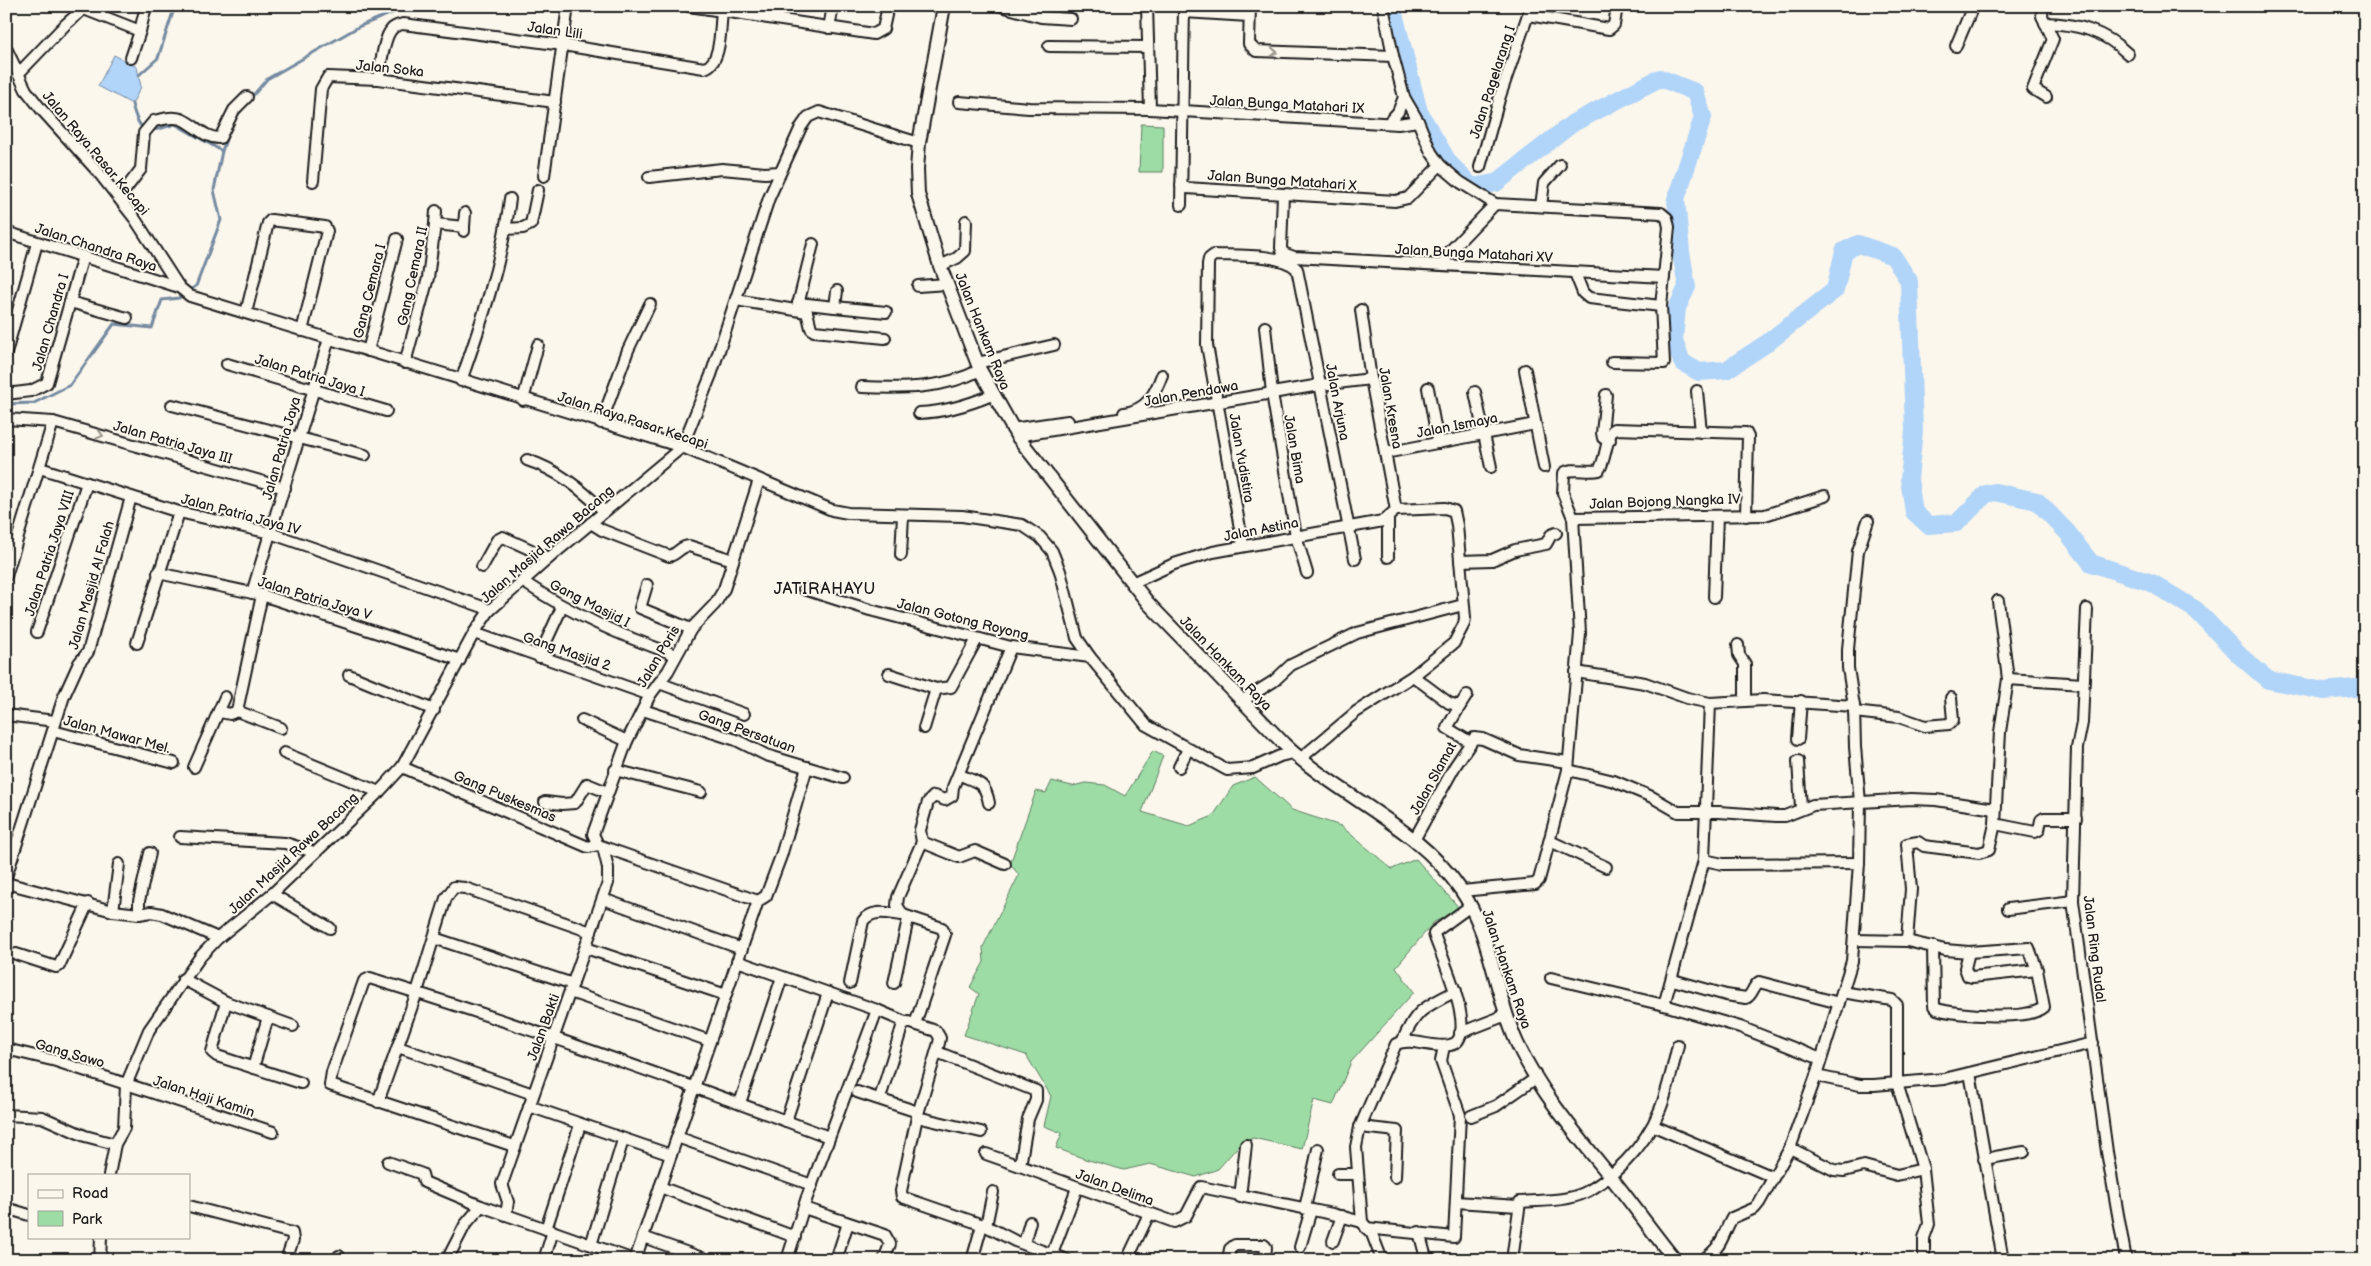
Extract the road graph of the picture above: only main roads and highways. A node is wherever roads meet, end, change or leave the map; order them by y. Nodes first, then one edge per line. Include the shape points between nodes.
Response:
1 (944, 6) edge
2 (1675, 1260) edge

1 - 2 main road, Jalan Hankam Raya via 919,143 918,194 940,266 979,367 1014,433 1163,620 1211,665 1289,753 1414,840 1444,867 1470,907 1506,1016 1536,1078

